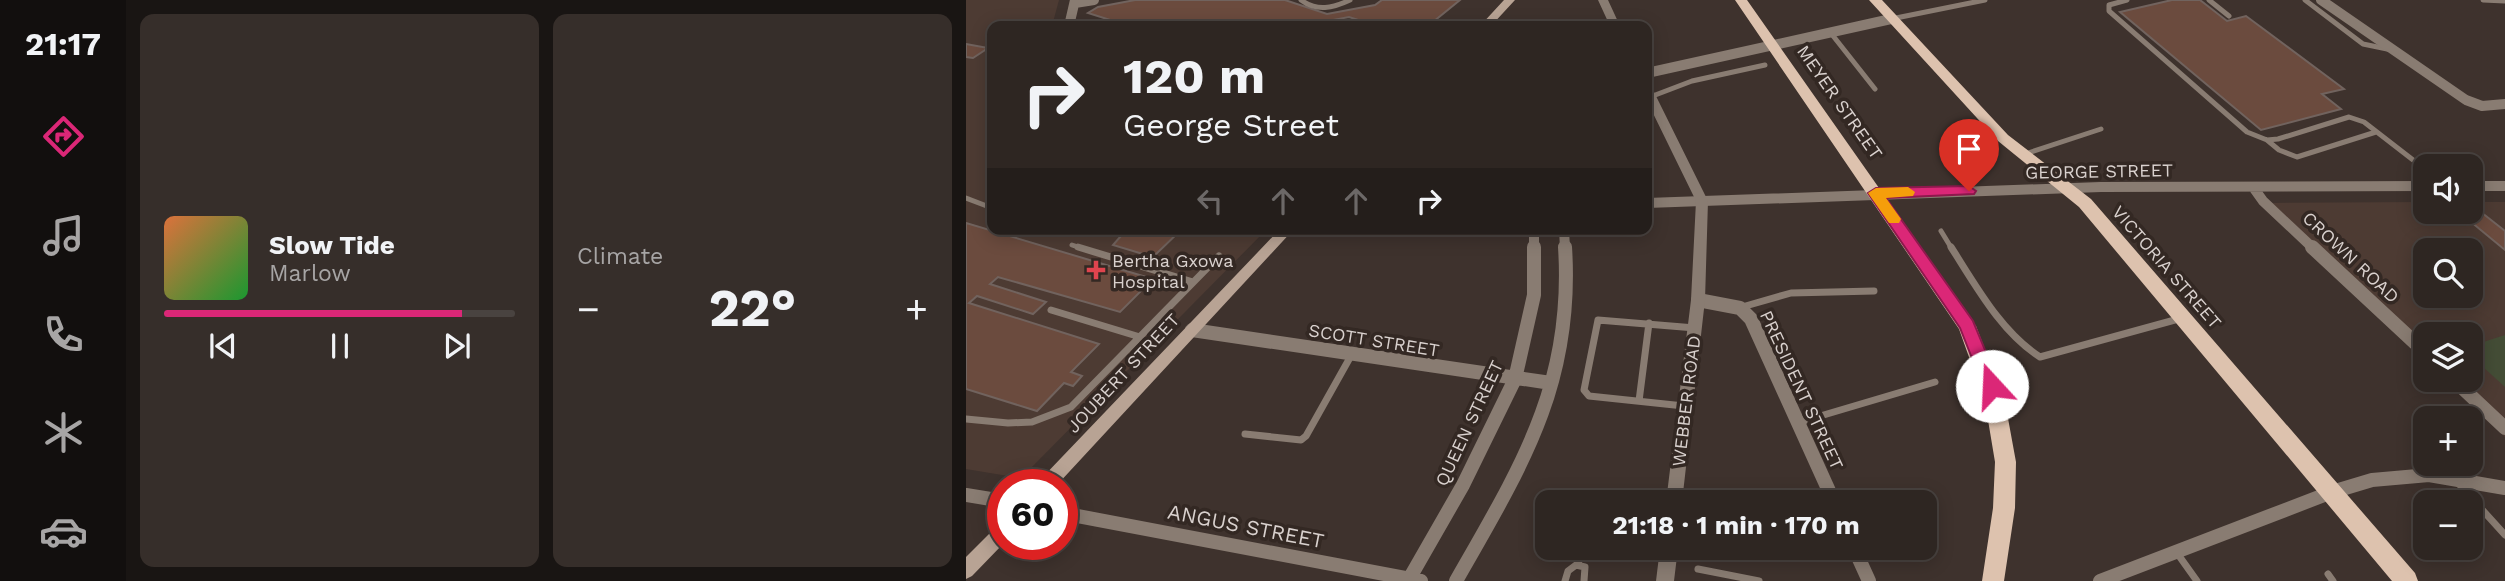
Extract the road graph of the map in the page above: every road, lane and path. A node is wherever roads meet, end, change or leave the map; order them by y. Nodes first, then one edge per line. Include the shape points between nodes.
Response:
1 (1094, 0) edge
2 (1300, 0) edge
3 (1350, 0) edge
4 (1510, 0) edge
5 (1603, 0) edge
6 (1741, 0) edge
7 (1875, 0) edge
8 (1985, 0) edge
9 (2127, 0) edge
10 (2209, 0) edge
11 (2305, 0) edge
12 (2321, 0) edge
13 (2483, 0) edge
14 (2505, 1) edge
15 (1075, 2) edge
16 (2229, 16) dead end
17 (1891, 19) junction
18 (1070, 21) edge
19 (1490, 21) edge
20 (1613, 21) edge
21 (1830, 32) junction
22 (1771, 44) junction
23 (2392, 50) junction
24 (1684, 64) junction
25 (1765, 65) dead end
26 (1652, 72) edge
27 (1692, 81) junction
28 (1875, 89) dead end
29 (1652, 93) edge
30 (1652, 100) edge
31 (2505, 104) edge
32 (2101, 129) dead end
33 (2376, 132) junction
34 (2267, 140) junction
35 (2023, 155) junction
36 (2413, 160) edge
37 (2413, 186) edge
38 (2483, 186) edge
39 (2505, 186) edge
40 (2253, 187) junction
41 (2066, 188) junction
42 (1876, 193) junction
43 (966, 198) edge
44 (1702, 201) junction
45 (1652, 203) edge
46 (987, 206) edge
47 (1941, 231) dead end
48 (1282, 235) edge
49 (1535, 235) edge
50 (1564, 235) edge
51 (1072, 245) dead end
52 (1219, 256) dead end
53 (1194, 282) junction
54 (1874, 291) dead end
55 (1698, 300) junction
56 (1740, 308) junction
57 (1051, 310) dead end
58 (2184, 318) junction
59 (1649, 323) junction
60 (1695, 328) junction
61 (1192, 330) junction
62 (1140, 337) junction
63 (2413, 341) edge
64 (1352, 354) junction
65 (1515, 379) junction
66 (1936, 382) dead end
67 (1551, 383) junction
68 (2467, 392) edge
69 (1639, 401) junction
70 (1685, 406) junction
71 (966, 419) edge
72 (1798, 423) junction
73 (2505, 428) edge
74 (1245, 434) dead end
75 (1061, 469) edge
76 (2455, 479) junction
77 (2505, 488) edge
78 (1675, 490) edge
79 (1829, 490) edge
80 (2332, 492) junction
81 (966, 495) edge
82 (987, 498) edge
83 (1078, 516) edge
84 (2505, 535) edge
85 (987, 548) edge
86 (2176, 552) junction
87 (1579, 560) edge
88 (1668, 560) edge
89 (1859, 560) edge
90 (1576, 565) junction
91 (1698, 569) dead end
92 (966, 570) edge
93 (1585, 577) edge
94 (1413, 580) edge
95 (1749, 580) edge
96 (1456, 581) edge
97 (1565, 581) edge
98 (1665, 581) edge
99 (1759, 581) edge
100 (1869, 581) edge
101 (1993, 581) edge
102 (2100, 581) edge
103 (2197, 581) edge
104 (2407, 581) edge

1 - 15 street
2 - 3 lane via 1326,8
4 - 19 main road
5 - 20 street
6 - 22 main road, MEYER STREET
7 - 17 main road, VICTORIA STREET
8 - 17 lane
9 - 34 lane via 2109,5 2109,11 2247,132
10 - 16 lane
11 - 23 lane via 2363,44
12 - 23 street
13 - 14 lane
15 - 18 street
17 - 21 street
17 - 35 main road, VICTORIA STREET
21 - 22 street
21 - 28 lane
22 - 24 street
22 - 42 main road, MEYER STREET
23 - 31 street via 2466,100 2482,106
24 - 26 street
24 - 27 lane
25 - 27 lane
27 - 29 lane
30 - 44 street
32 - 35 lane
33 - 34 lane via 2349,117
33 - 34 lane via 2297,157
33 - 36 lane
35 - 41 main road, VICTORIA STREET
37 - 40 street, GEORGE STREET
38 - 39 street
40 - 41 street, GEORGE STREET
40 - 63 street, CROWN ROAD
41 - 42 street, GEORGE STREET
41 - 58 main road, VICTORIA STREET via 2085,203
42 - 44 street, GEORGE STREET
42 - 101 main road, MEYER STREET via 1967,326 1992,386 2006,485
43 - 46 lane
44 - 45 street, GEORGE STREET
44 - 55 street
47 - 58 lane via 2011,332 2040,357
48 - 61 main road, JOUBERT STREET
49 - 65 street, QUEEN STREET via 1534,295
50 - 67 street via 1566,306
51 - 53 lane
52 - 53 lane
53 - 62 lane
54 - 56 lane via 1806,290 1762,298
55 - 56 street, PRESIDENT STREET
55 - 60 street, WEBBER ROAD
56 - 72 street, PRESIDENT STREET via 1751,319
57 - 62 lane
58 - 80 main road, VICTORIA STREET
59 - 60 lane
59 - 69 lane
59 - 69 lane via 1598,320 1584,390 1589,396
60 - 70 street, WEBBER ROAD
61 - 64 street, SCOTT STREET
61 - 75 main road, JOUBERT STREET
62 - 71 lane via 1071,407 1053,418 1031,425
64 - 65 street, SCOTT STREET
64 - 74 lane via 1301,440
65 - 67 street, SCOTT STREET
65 - 94 street, QUEEN STREET
66 - 72 lane
67 - 96 street via 1536,433
68 - 73 street
69 - 70 lane
70 - 78 street, WEBBER ROAD
72 - 79 street, PRESIDENT STREET
76 - 77 street
76 - 80 street via 2397,477
76 - 84 lane
80 - 86 street
80 - 104 main road, VICTORIA STREET
81 - 82 street
83 - 94 street, ANGUS STREET
85 - 92 main road
86 - 102 street
86 - 103 lane
87 - 90 lane
88 - 98 street
89 - 100 street
90 - 93 lane via 1585,567
90 - 97 lane
91 - 95 lane
95 - 99 lane

